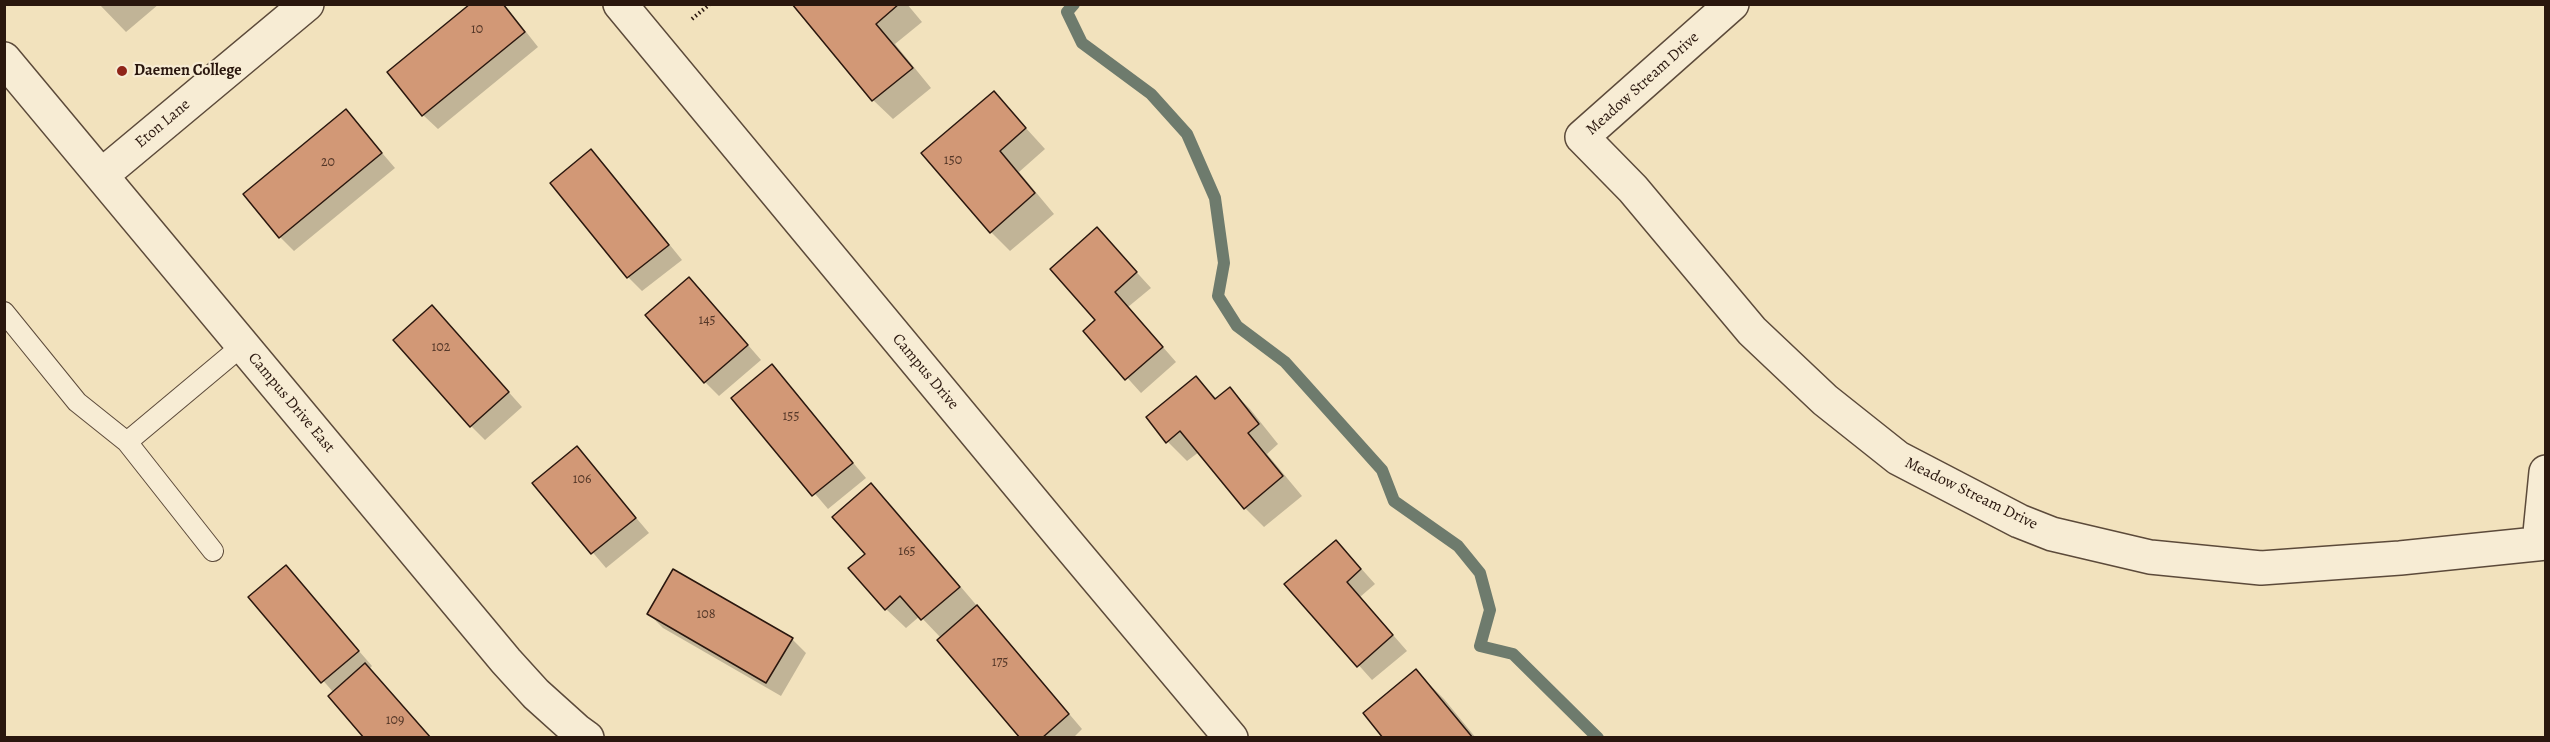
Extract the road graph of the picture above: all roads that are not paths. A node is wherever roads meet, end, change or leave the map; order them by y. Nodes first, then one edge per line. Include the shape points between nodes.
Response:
1 (307, 4) edge
2 (620, 4) edge
3 (1732, 4) edge
4 (4, 59) edge
5 (102, 175) junction
6 (4, 312) edge
7 (243, 345) junction
8 (127, 442) junction
9 (2546, 472) edge
10 (2542, 543) edge
11 (213, 551) dead end
12 (587, 738) edge
13 (1231, 738) edge

1 - 5 street, Eton Lane
2 - 13 street, Campus Drive
3 - 10 street, Meadow Stream Drive via 1582,137 1633,189 1752,331 1825,400 1898,458 1955,490 2052,534 2150,557 2261,568
4 - 5 street, Campus Drive East
5 - 7 street, Campus Drive East
6 - 8 lane via 77,402
7 - 8 lane
7 - 12 street, Campus Drive East via 506,661 536,694
8 - 11 lane
9 - 10 street

